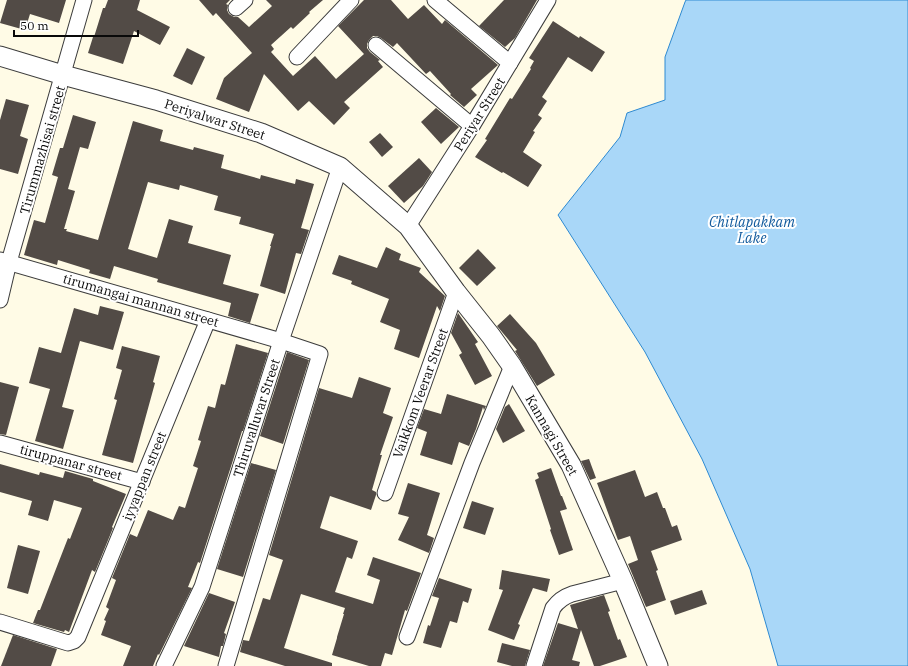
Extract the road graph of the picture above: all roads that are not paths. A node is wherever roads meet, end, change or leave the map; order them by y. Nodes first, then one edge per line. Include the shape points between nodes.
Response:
1 (84, 0) edge
2 (351, 0) edge
3 (435, 0) edge
4 (548, 0) edge
5 (376, 45) dead end
6 (0, 56) edge
7 (296, 57) dead end
8 (510, 63) junction
9 (63, 75) junction
10 (472, 126) junction
11 (340, 167) junction
12 (408, 226) junction
13 (5, 261) edge
14 (456, 292) junction
15 (0, 300) edge
16 (208, 320) junction
17 (281, 341) junction
18 (512, 366) junction
19 (0, 443) edge
20 (142, 482) junction
21 (385, 493) dead end
22 (623, 581) junction
23 (2, 627) edge
24 (407, 637) dead end
25 (164, 666) edge
26 (226, 666) edge
27 (534, 666) edge
28 (658, 666) edge

1 - 9 street, Tirummazhisai street
2 - 7 street
3 - 8 street
4 - 8 street, Periyar Street
5 - 10 street
6 - 9 street, Periyalwar Street
8 - 10 street, Periyar Street
9 - 11 street, Periyalwar Street via 156,100 262,133
9 - 13 street, Tirummazhisai street
10 - 12 street, Periyar Street
11 - 12 street, Periyalwar Street
11 - 17 street, Thiruvalluvar Street
12 - 14 street, Kannagi Street
13 - 15 street, Tirummazhisai street
13 - 16 street, tirumangai mannan street
14 - 18 street, Kannagi Street
14 - 21 street, Vaikkom Veerar Street
16 - 17 street, tirumangai mannan street
16 - 20 street, iyyappan street
17 - 25 street, Thiruvalluvar Street via 202,587
17 - 26 street, tirumangai mannan street via 320,354
18 - 22 street, Kannagi Street via 571,465
18 - 24 street via 472,463
19 - 20 street, tiruppanar street
20 - 23 street, iyyappan street via 78,638 68,643
22 - 27 street via 572,594 558,601 553,608
22 - 28 street, Kannagi Street

